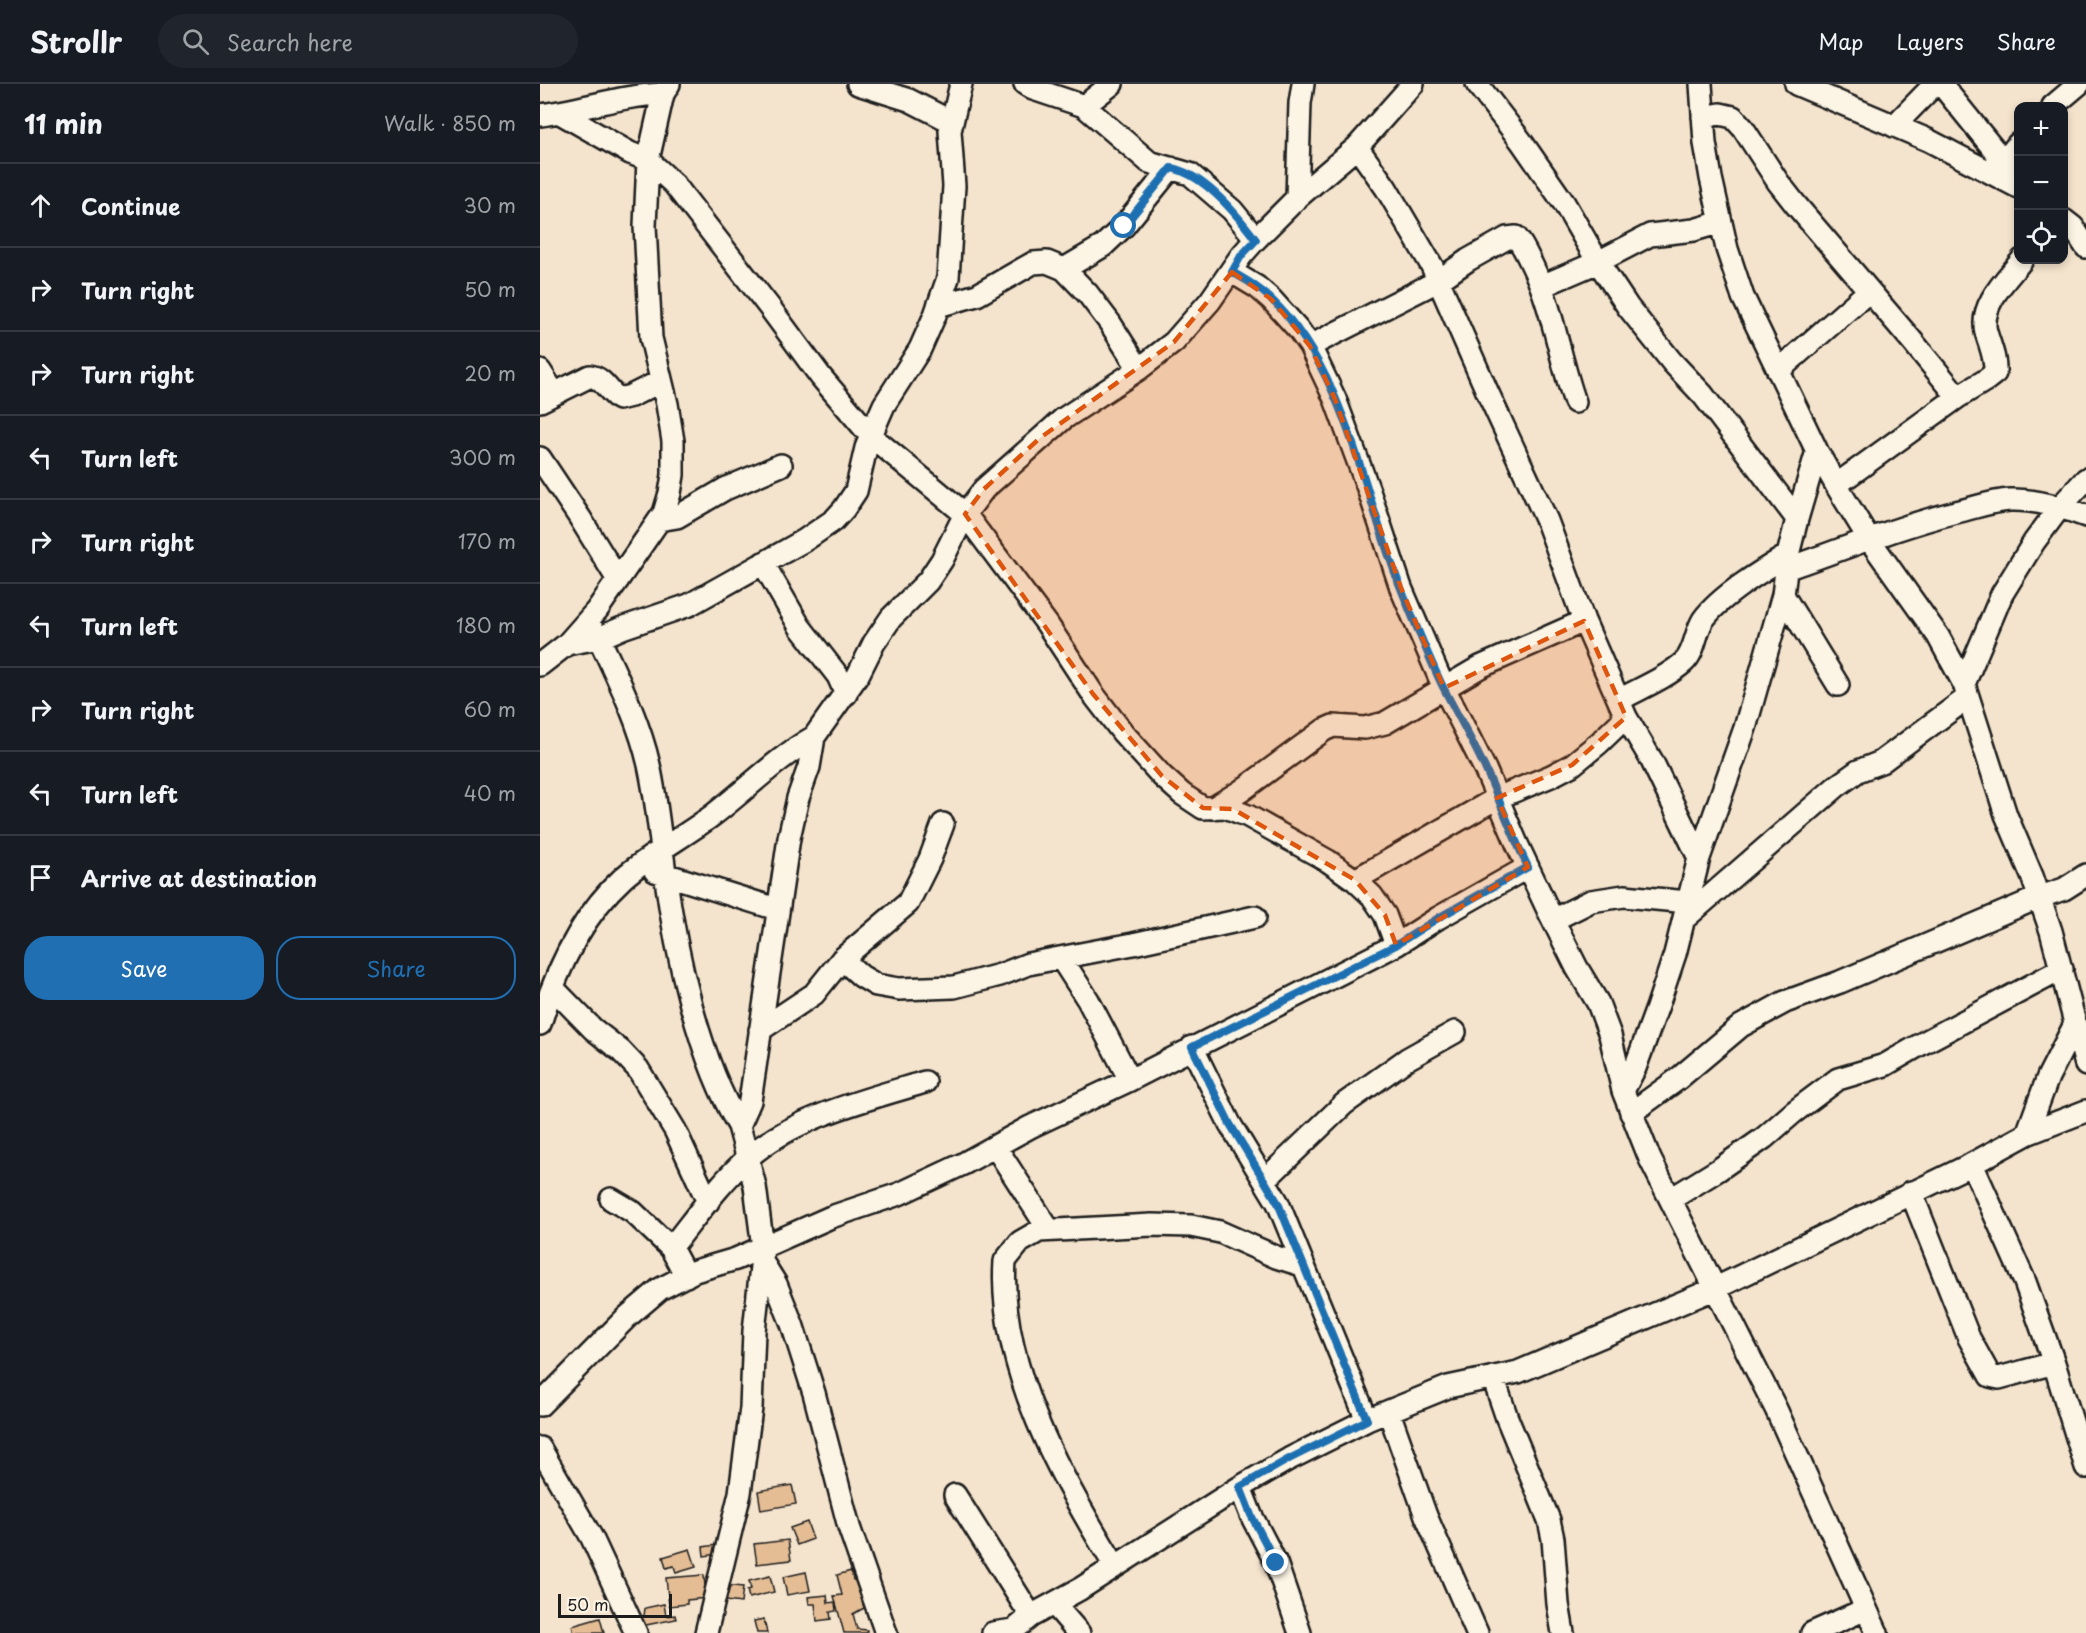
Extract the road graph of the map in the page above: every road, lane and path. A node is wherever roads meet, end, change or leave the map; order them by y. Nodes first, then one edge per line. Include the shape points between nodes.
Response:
1 (858, 84) edge
2 (961, 84) edge
3 (1025, 84) edge
4 (1113, 84) edge
5 (1303, 84) edge
6 (1413, 84) edge
7 (1477, 84) edge
8 (1701, 84) edge
9 (1796, 84) edge
10 (1935, 84) edge
11 (1941, 84) edge
12 (666, 89) edge
13 (1084, 106) junction
14 (550, 114) edge
15 (1703, 117) junction
16 (952, 122) junction
17 (1894, 126) junction
18 (1357, 147) junction
19 (2015, 156) edge
20 (648, 160) junction
21 (1171, 168) junction
22 (2009, 176) edge
23 (1298, 198) junction
24 (1720, 222) junction
25 (2074, 225) edge
26 (1256, 240) junction
27 (2086, 247) edge
28 (1598, 262) junction
29 (2019, 264) edge
30 (1064, 269) junction
31 (1232, 272) junction
32 (1438, 281) junction
33 (1542, 286) junction
34 (1869, 291) junction
35 (938, 306) junction
36 (1310, 346) junction
37 (1139, 369) junction
38 (540, 371) edge
39 (1778, 371) junction
40 (661, 381) junction
41 (547, 397) edge
42 (1958, 397) junction
43 (1575, 402) dead end
44 (871, 436) junction
45 (1817, 451) junction
46 (540, 458) edge
47 (781, 465) dead end
48 (2086, 479) edge
49 (1836, 485) junction
50 (2060, 507) junction
51 (965, 514) junction
52 (2086, 516) edge
53 (1797, 519) junction
54 (659, 520) junction
55 (1869, 539) junction
56 (1787, 562) junction
57 (763, 563) junction
58 (618, 580) junction
59 (1783, 595) junction
60 (1584, 621) junction
61 (593, 630) junction
62 (540, 665) edge
63 (1838, 685) dead end
64 (1444, 688) junction
65 (1966, 691) junction
66 (846, 694) junction
67 (1623, 709) junction
68 (814, 736) junction
69 (1497, 798) junction
70 (1213, 808) junction
71 (943, 824) dead end
72 (663, 850) junction
73 (1699, 858) junction
74 (641, 866) junction
75 (1528, 867) junction
76 (665, 874) junction
77 (2086, 875) edge
78 (1355, 880) junction
79 (2040, 897) junction
80 (777, 909) junction
81 (1686, 910) junction
82 (1255, 917) dead end
83 (1553, 920) junction
84 (1396, 945) junction
85 (1061, 958) junction
86 (842, 959) junction
87 (2062, 969) junction
88 (554, 988) junction
89 (540, 1024) edge
90 (2075, 1024) junction
91 (760, 1030) junction
92 (1455, 1032) dead end
93 (1192, 1047) junction
94 (2086, 1065) edge
95 (1130, 1080) junction
96 (926, 1082) dead end
97 (1623, 1091) junction
98 (2086, 1111) edge
99 (1631, 1113) junction
100 (739, 1126) junction
101 (2027, 1134) junction
102 (995, 1146) junction
103 (747, 1158) junction
104 (1972, 1164) junction
105 (1265, 1180) junction
106 (1911, 1192) junction
107 (611, 1199) dead end
108 (1671, 1199) junction
109 (708, 1202) junction
110 (1049, 1230) junction
111 (671, 1248) junction
112 (762, 1254) junction
113 (1302, 1265) junction
114 (686, 1276) junction
115 (1714, 1289) junction
116 (2054, 1363) junction
117 (1493, 1377) junction
118 (540, 1405) edge
119 (1389, 1412) junction
120 (1367, 1420) junction
121 (540, 1448) edge
122 (2086, 1467) edge
123 (1240, 1487) junction
124 (955, 1495) dead end
125 (1115, 1566) junction
126 (1054, 1604) junction
127 (1866, 1609) junction
128 (1031, 1616) junction
129 (1013, 1631) edge
130 (636, 1633) edge
131 (706, 1633) edge
132 (886, 1633) edge
133 (993, 1633) edge
134 (1079, 1633) edge
135 (1300, 1633) edge
136 (1476, 1633) edge
137 (1563, 1633) edge
138 (1812, 1633) edge
139 (1877, 1633) edge

1 - 16 street via 909,100
2 - 16 street
3 - 13 street
4 - 13 street
5 - 23 street
6 - 18 street
7 - 28 street via 1564,203
8 - 15 street
9 - 17 street
10 - 17 street
11 - 22 street
12 - 14 street
12 - 20 street
13 - 21 street via 1149,162
14 - 20 street
15 - 24 street
15 - 34 street via 1733,117 1778,183
16 - 35 street via 954,186 948,278
17 - 22 street
18 - 23 street
18 - 32 street via 1412,229
19 - 22 street
20 - 40 street via 647,277 651,338
20 - 44 street via 674,184 820,377
21 - 26 street via 1190,174 1213,193
21 - 30 street via 1103,246
23 - 26 street
24 - 28 street via 1694,230 1650,235
24 - 39 street via 1743,297
25 - 27 street
26 - 31 street
28 - 33 street
28 - 53 street via 1628,307 1703,395
29 - 42 street via 1992,299 1985,317 1995,373
30 - 35 street via 1047,262 1033,263 977,295
30 - 37 street via 1110,323
31 - 36 street via 1271,299
31 - 37 street via 1174,342
32 - 33 street via 1468,260 1516,237
32 - 36 street
32 - 60 street via 1547,521
33 - 43 street
34 - 39 street
34 - 42 street
35 - 44 street via 920,349 885,405
36 - 64 street via 1335,399 1401,588
37 - 51 street via 1040,438 984,489
38 - 41 street
39 - 45 street
40 - 41 street via 619,399 598,377 590,376
40 - 54 street via 673,441 673,475
42 - 49 street
44 - 51 street
44 - 57 street via 856,491 844,509 805,540
45 - 49 street
45 - 53 street
46 - 58 street
47 - 54 street via 725,489 677,517
48 - 50 street
49 - 55 street
50 - 52 street
50 - 55 street via 2029,501 1990,503
50 - 65 street via 2002,594
51 - 66 street via 942,560 928,581 891,618
51 - 70 street via 1123,733 1182,794 1203,808
53 - 56 street
54 - 58 street
55 - 56 street
55 - 65 street via 1938,636
56 - 59 street
56 - 67 street via 1765,568 1709,612 1686,661
57 - 61 street via 689,605 622,628
57 - 66 street
58 - 61 street via 597,610
59 - 63 street
59 - 73 street via 1745,728
60 - 64 street via 1480,667
60 - 67 street
61 - 62 street
61 - 72 street via 639,728
64 - 69 street
64 - 70 street via 1386,723 1324,730
65 - 79 street via 2006,815
65 - 81 street via 1881,762 1858,771 1837,786
66 - 68 street
67 - 69 street via 1572,765
67 - 73 street
68 - 72 street
68 - 80 street via 789,837
69 - 75 street
69 - 78 street
70 - 78 street via 1225,807 1248,816
71 - 86 street via 908,903
72 - 74 street
72 - 76 street
73 - 81 street
74 - 76 street
74 - 88 street via 615,886 584,924 567,953
75 - 83 street
75 - 84 street
76 - 80 street
76 - 100 street via 695,1015 724,1100
77 - 79 street via 2064,889
78 - 84 street via 1385,915
79 - 87 street
79 - 99 street via 1785,1002 1741,1026
80 - 91 street
81 - 83 street via 1624,896 1591,901
81 - 97 street via 1658,1008
82 - 85 street
83 - 97 street via 1598,1003
84 - 93 street
85 - 86 street via 954,987 899,989 876,985
85 - 95 street
86 - 91 street via 814,994
87 - 90 street
87 - 108 street via 1885,1065 1838,1079 1764,1138
88 - 89 street
88 - 109 street via 638,1069 670,1121
90 - 94 street
90 - 101 street via 2048,1077
91 - 100 street via 750,1101
92 - 105 street via 1407,1059 1344,1104
93 - 95 street
93 - 105 street via 1230,1124
95 - 102 street
96 - 103 street via 852,1104 809,1122
97 - 99 street
98 - 101 street
99 - 108 street
100 - 103 street
101 - 104 street
102 - 110 street
102 - 112 street via 899,1194 810,1225
103 - 109 street
103 - 112 street
104 - 106 street
104 - 116 street via 2025,1282
105 - 113 street
106 - 115 street
106 - 116 street via 1970,1338 1990,1376 1999,1378
107 - 111 street via 633,1212
108 - 115 street
109 - 111 street
110 - 113 street via 1191,1226 1220,1232
110 - 125 street via 1020,1242 1005,1261 1011,1343 1054,1460
111 - 114 street
112 - 114 street
112 - 131 street via 751,1408 740,1493
112 - 132 street via 792,1324 849,1527
113 - 120 street
114 - 118 street via 660,1289 627,1317
115 - 117 street via 1518,1372
115 - 127 street via 1776,1409
116 - 122 street
117 - 119 street via 1448,1387
117 - 137 street via 1549,1520
119 - 120 street
119 - 136 street via 1426,1516
120 - 123 street
121 - 130 street via 592,1538
123 - 125 street
123 - 135 street via 1276,1563
124 - 128 street
125 - 126 street
126 - 128 street
126 - 134 street
127 - 138 street
127 - 139 street
128 - 129 street
129 - 133 street

